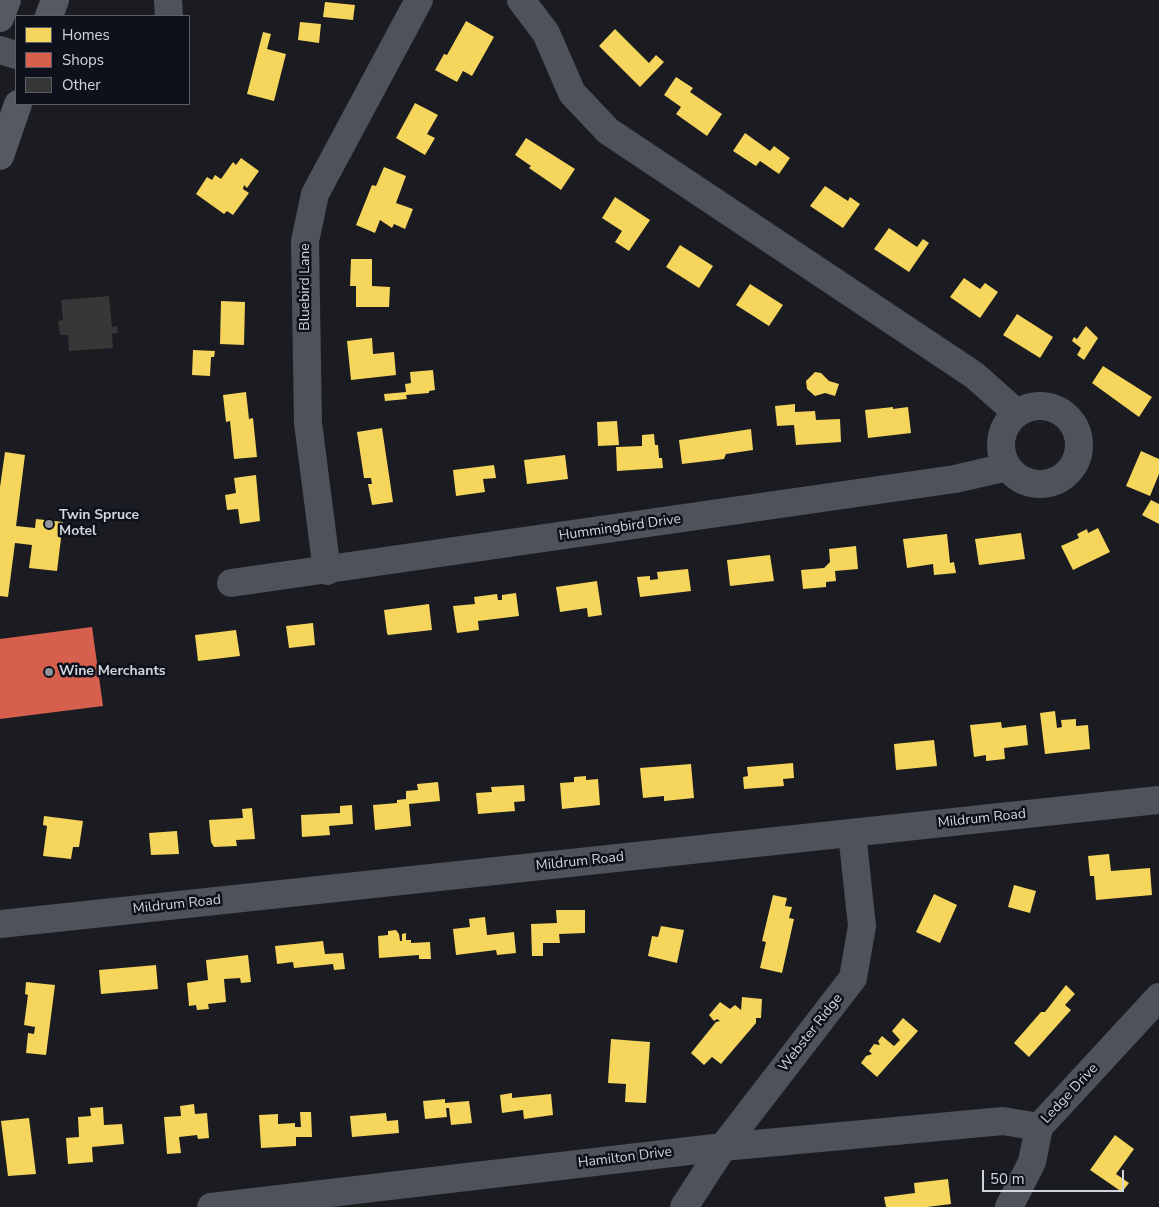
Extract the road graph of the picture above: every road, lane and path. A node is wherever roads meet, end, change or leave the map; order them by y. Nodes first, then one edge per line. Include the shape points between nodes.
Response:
1 (6, 0) edge
2 (55, 0) edge
3 (168, 0) edge
4 (419, 0) edge
5 (521, 0) edge
6 (49, 15) edge
7 (168, 15) edge
8 (0, 18) edge
9 (0, 50) edge
10 (15, 55) edge
11 (18, 105) edge
12 (0, 156) edge
13 (1017, 413) junction
14 (1007, 467) junction
15 (327, 571) junction
16 (232, 583) dead end
17 (1159, 800) edge
18 (852, 833) junction
19 (0, 924) edge
20 (1159, 997) edge
21 (1039, 1127) junction
22 (723, 1147) junction
23 (212, 1207) edge
24 (684, 1207) edge
25 (1009, 1207) edge

1 - 8 highway
2 - 6 highway
3 - 7 street
4 - 15 street, Bluebird Lane via 315,194 305,241 308,423
5 - 13 street via 546,33 572,94 608,131 974,375
9 - 10 street
11 - 12 highway
13 - 14 street via 1001,436 1001,452
13 - 14 street via 1038,406 1062,412 1076,430 1079,452 1069,472 1050,483 1024,481
14 - 15 street, Hummingbird Drive via 955,479
15 - 16 street, Hummingbird Drive
17 - 18 street, Mildrum Road
18 - 19 street, Mildrum Road
18 - 22 street, Webster Ridge via 862,926 854,978
20 - 21 street, Ledge Drive
21 - 22 street, Hamilton Drive via 1003,1121
21 - 25 street, Ledge Drive via 1032,1162
22 - 23 street, Hamilton Drive
22 - 24 street, Webster Ridge

